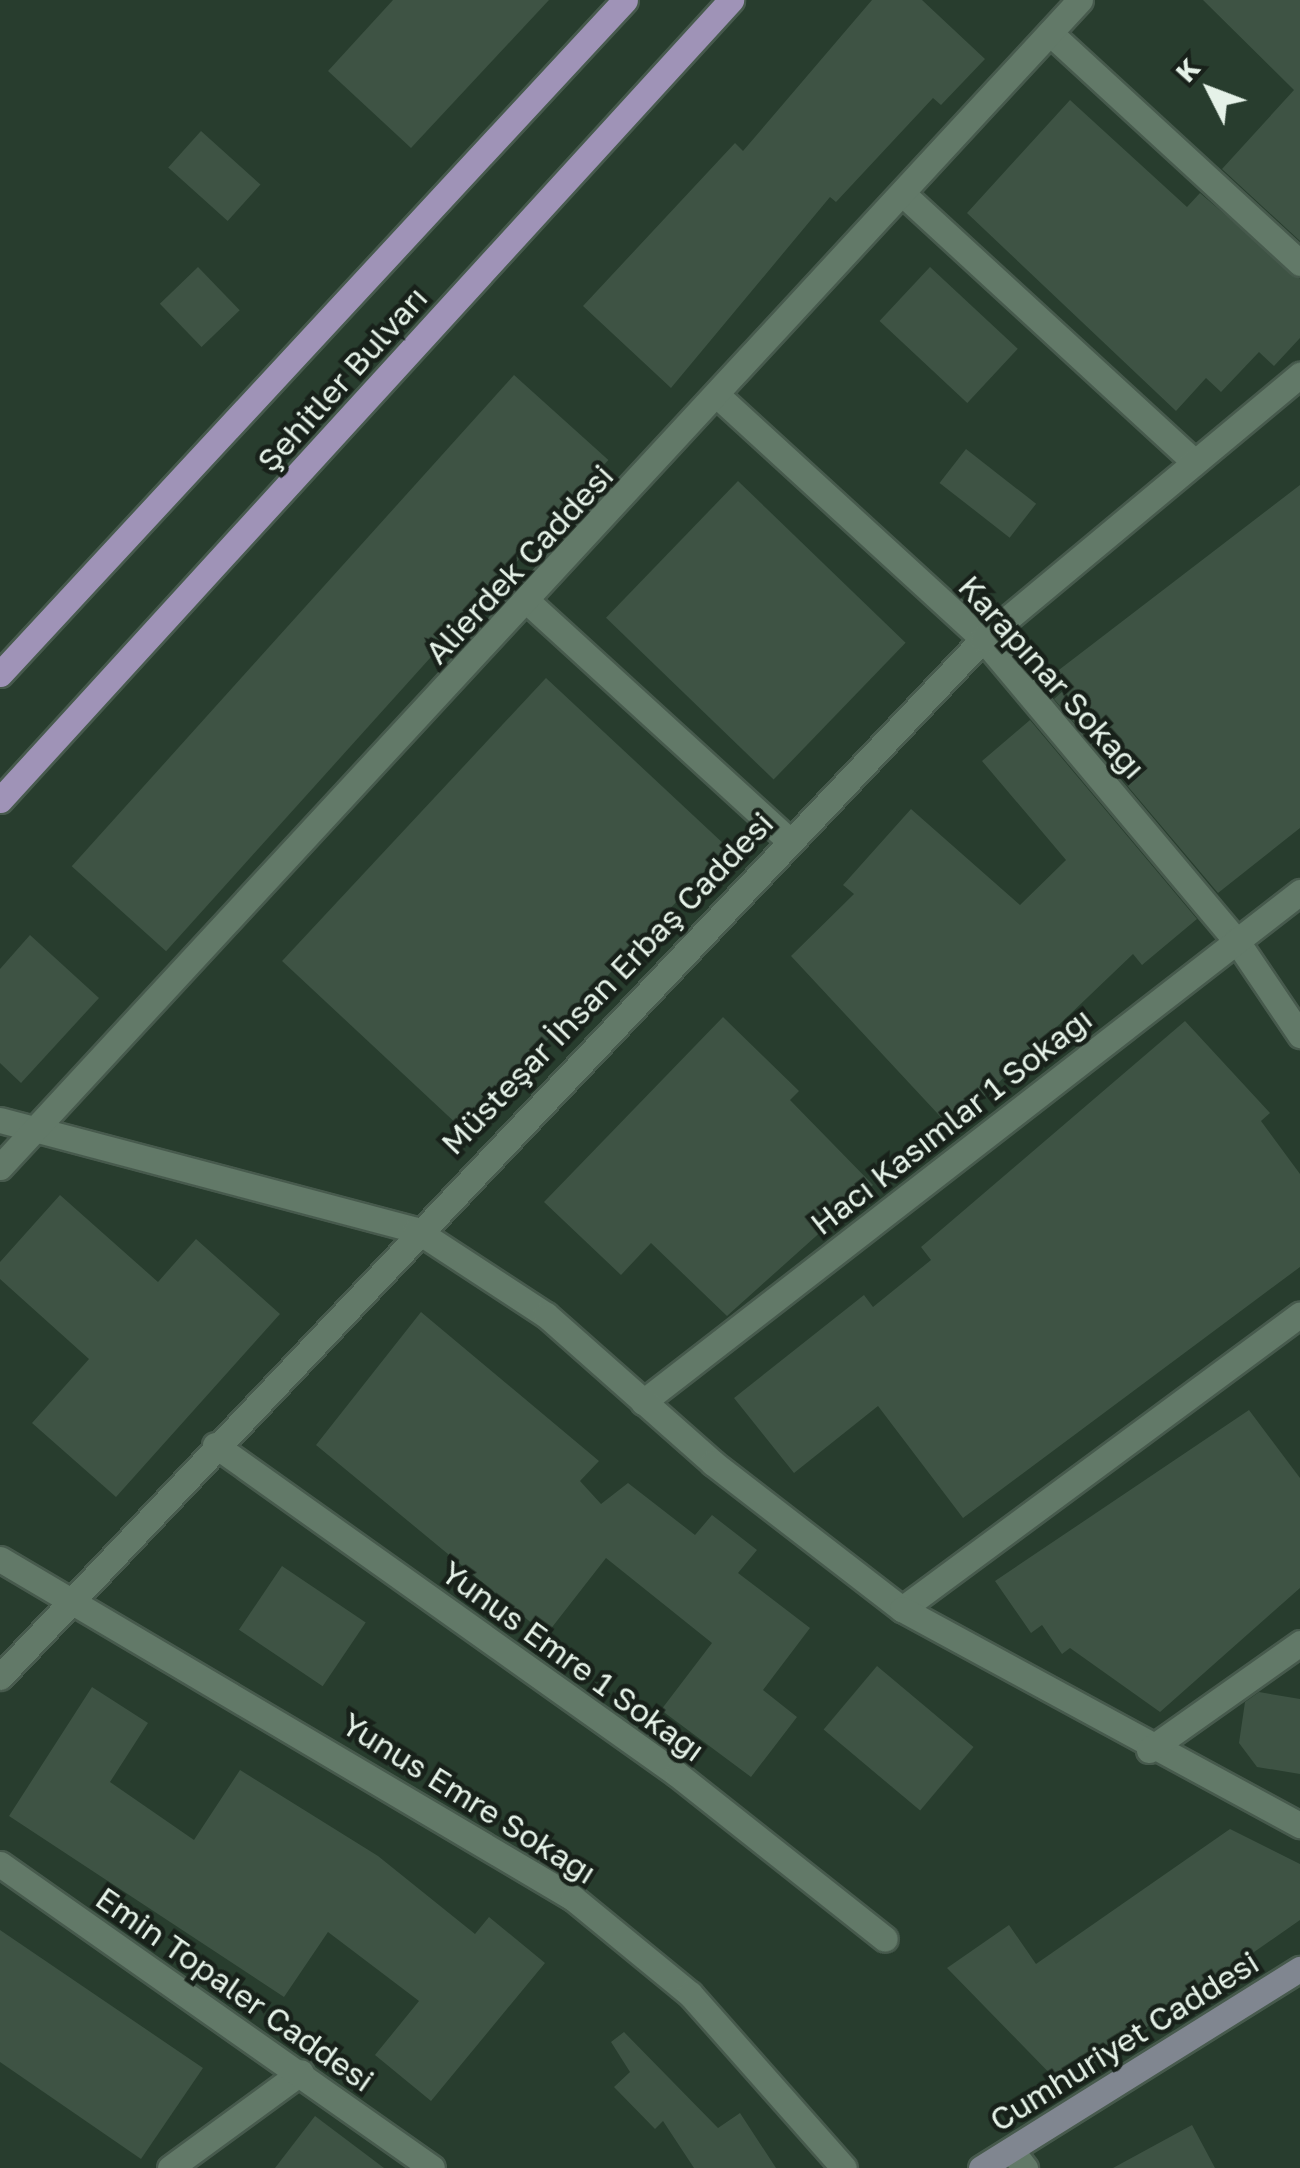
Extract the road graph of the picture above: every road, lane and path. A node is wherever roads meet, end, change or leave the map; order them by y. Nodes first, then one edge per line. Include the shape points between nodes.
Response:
1 (625, 0) edge
2 (731, 0) edge
3 (1080, 0) edge
4 (1050, 33) junction
5 (903, 194) junction
6 (1300, 264) edge
7 (1300, 375) edge
8 (719, 396) junction
9 (1194, 462) junction
10 (528, 602) junction
11 (983, 639) junction
12 (0, 674) edge
13 (0, 800) edge
14 (789, 840) junction
15 (1300, 892) edge
16 (1236, 940) junction
17 (1300, 1035) edge
18 (0, 1120) edge
19 (33, 1131) junction
20 (0, 1167) edge
21 (416, 1230) junction
22 (1300, 1316) edge
23 (644, 1402) junction
24 (215, 1445) junction
25 (0, 1559) edge
26 (70, 1601) junction
27 (902, 1609) junction
28 (1300, 1643) edge
29 (0, 1677) edge
30 (1150, 1750) junction
31 (1300, 1826) edge
32 (0, 1864) edge
33 (885, 1939) dead end
34 (1300, 1969) edge
35 (301, 2072) junction
36 (1018, 2159) edge
37 (170, 2168) edge
38 (432, 2168) edge
39 (844, 2168) edge
40 (982, 2168) edge

1 - 12 main road, Şehitler Bulvarı
2 - 13 main road, Şehitler Bulvarı
3 - 4 street, Alierdek Caddesi
4 - 5 street, Alierdek Caddesi
4 - 6 street
5 - 8 street, Alierdek Caddesi
5 - 9 street
7 - 9 street, Müsteşar İhsan Erbaş Caddesi
8 - 10 street, Alierdek Caddesi
8 - 11 street, Karapınar Sokağı
9 - 11 street, Müsteşar İhsan Erbaş Caddesi
10 - 14 street
10 - 19 street, Alierdek Caddesi
11 - 14 street, Müsteşar İhsan Erbaş Caddesi
11 - 16 street, Karapınar Sokağı
14 - 21 street, Müsteşar İhsan Erbaş Caddesi
15 - 16 street, Hacı Kasımlar 1 Sokağı
16 - 17 street, Karapınar Sokağı
16 - 23 street, Hacı Kasımlar 1 Sokağı
18 - 19 street
19 - 20 street, Alierdek Caddesi
19 - 21 street
21 - 23 street via 546,1316
21 - 24 street, Müsteşar İhsan Erbaş Caddesi
22 - 27 street
23 - 27 street
24 - 26 street, Müsteşar İhsan Erbaş Caddesi
24 - 33 street, Yunus Emre 1 Sokağı via 677,1774
25 - 26 street, Yunus Emre Sokağı
26 - 29 street, Müsteşar İhsan Erbaş Caddesi
26 - 39 street, Yunus Emre Sokağı via 573,1898 690,1994
27 - 30 street
28 - 30 street
30 - 31 street
32 - 35 street, Emin Topaler Caddesi
34 - 36 main road, Cumhuriyet Caddesi
35 - 37 street
35 - 38 street, Emin Topaler Caddesi
36 - 40 main road, Cumhuriyet Caddesi

